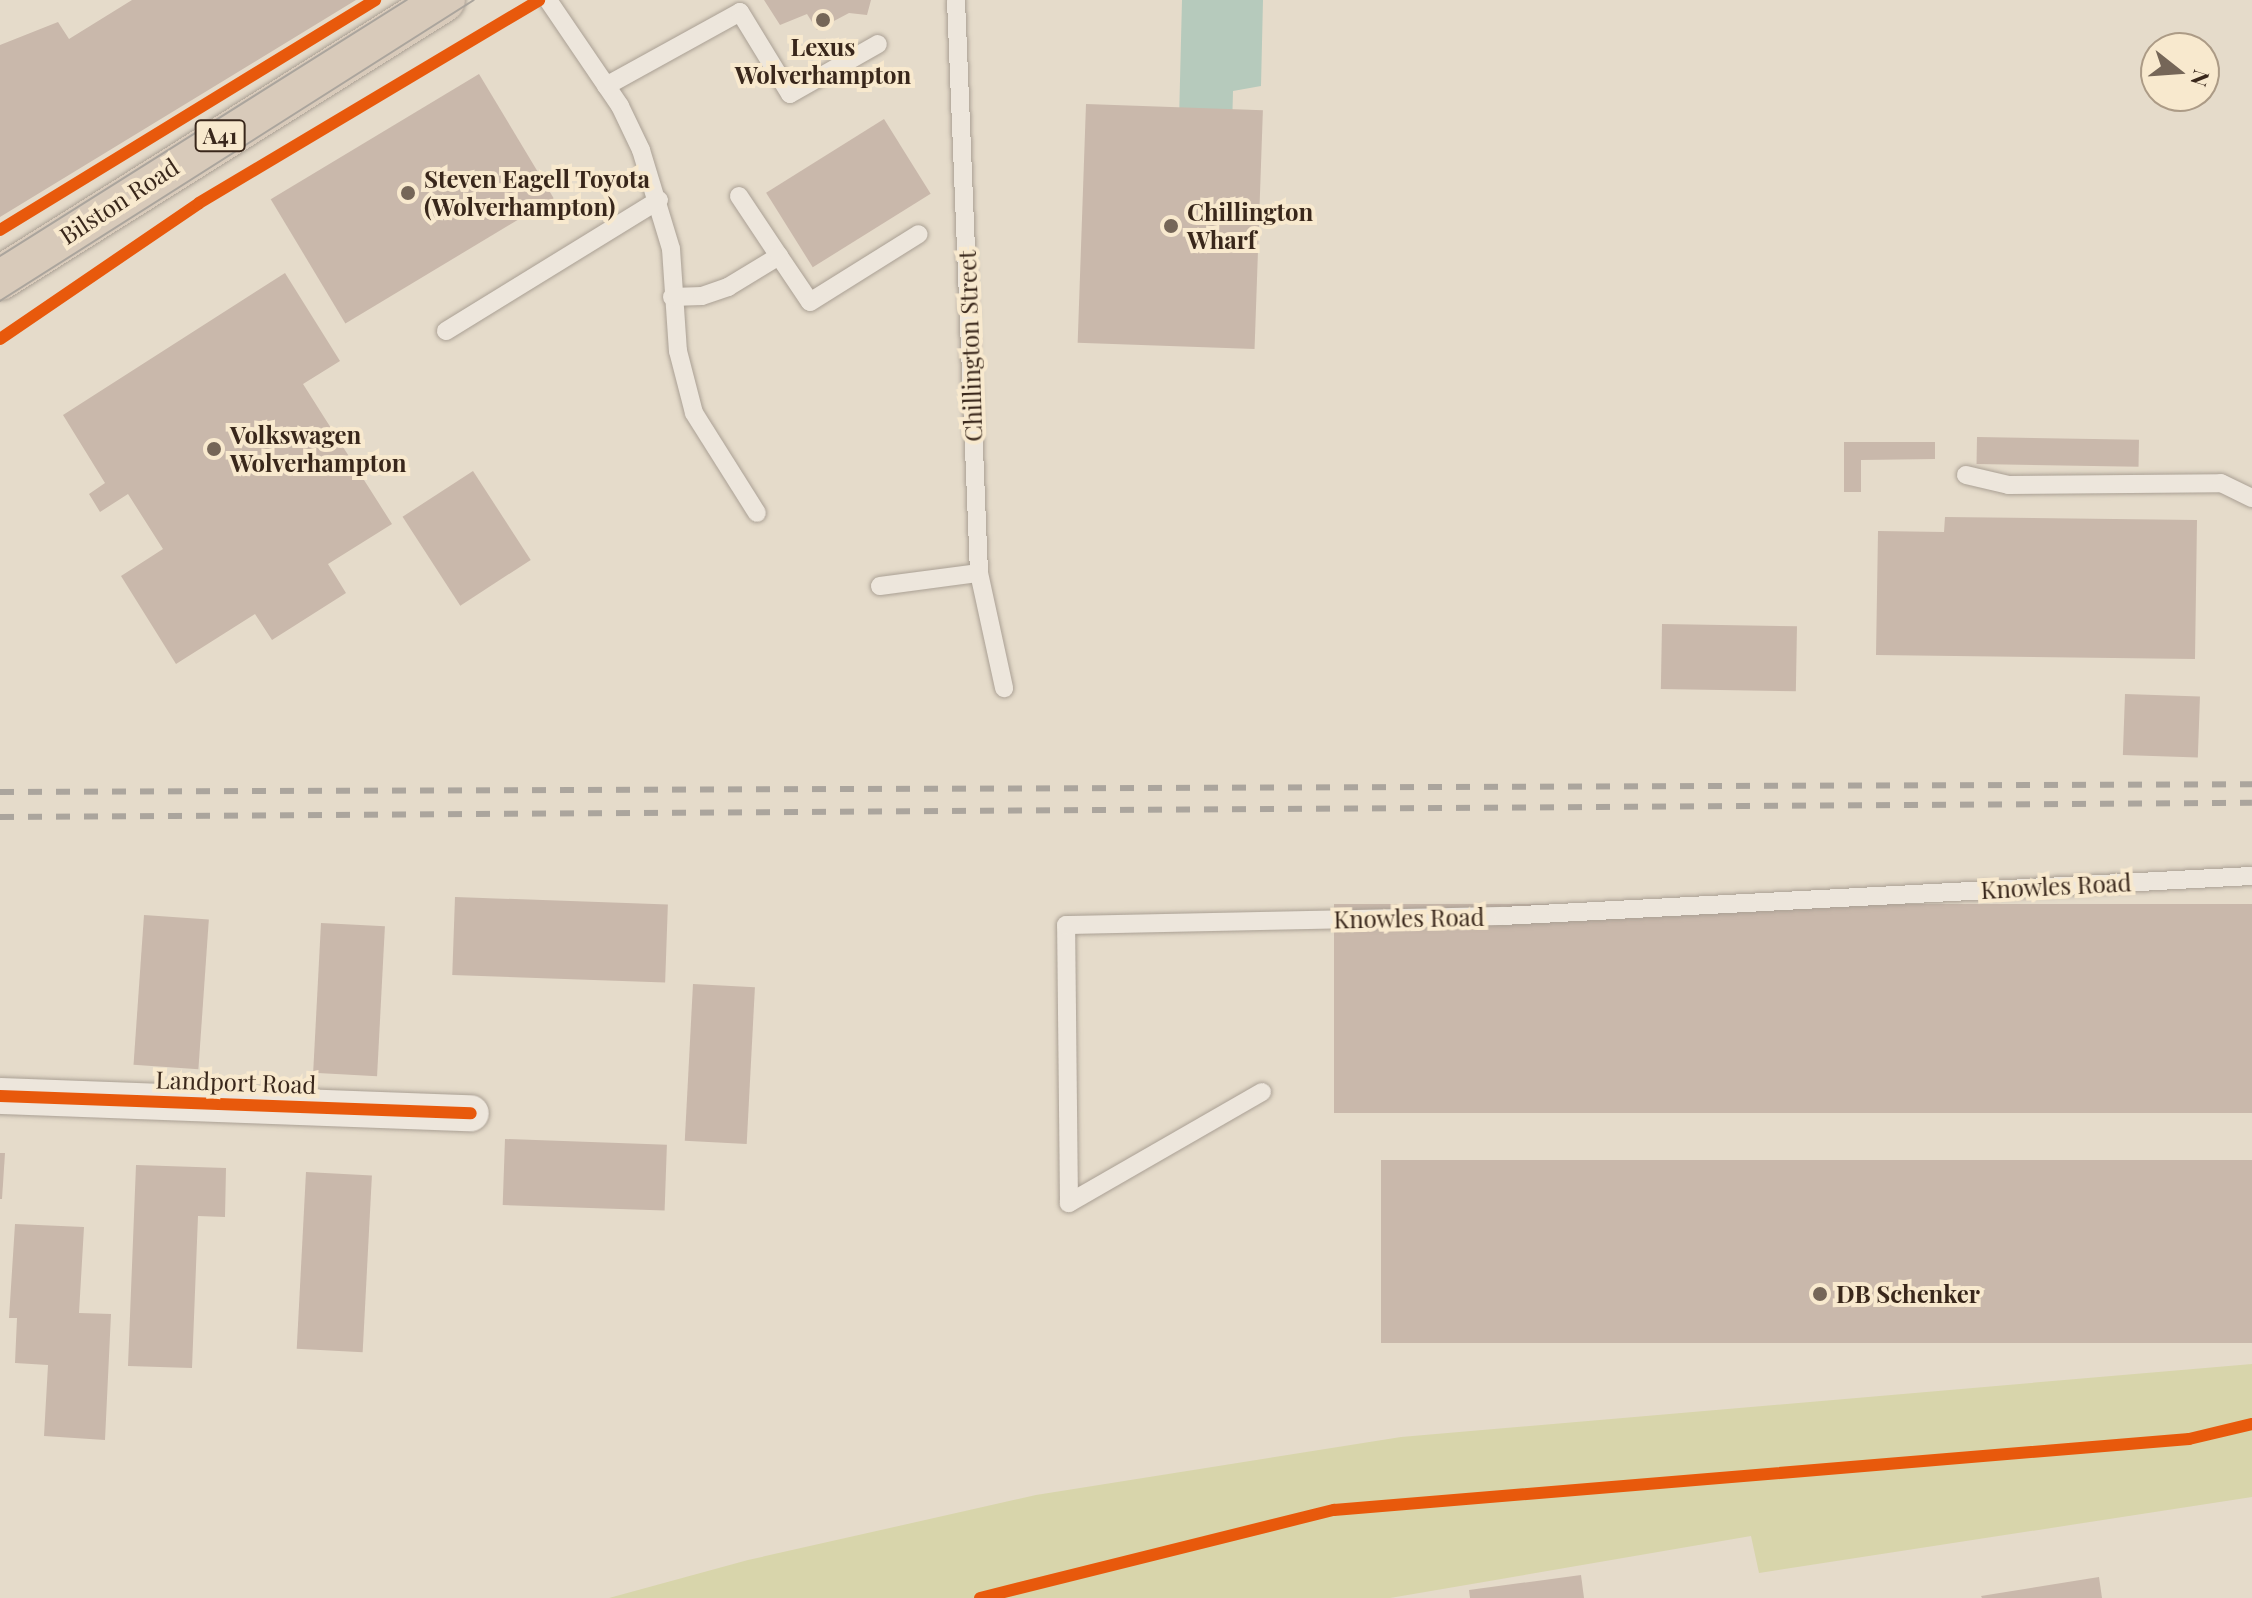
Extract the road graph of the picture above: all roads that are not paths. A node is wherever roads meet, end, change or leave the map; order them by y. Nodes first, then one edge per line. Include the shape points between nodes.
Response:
1 (443, 0) edge
2 (548, 0) edge
3 (956, 0) edge
4 (878, 44) dead end
5 (606, 86) junction
6 (739, 196) dead end
7 (659, 200) junction
8 (919, 234) dead end
9 (779, 256) junction
10 (0, 278) edge
11 (672, 297) junction
12 (446, 331) dead end
13 (1966, 475) dead end
14 (2252, 498) edge
15 (757, 513) dead end
16 (979, 573) junction
17 (880, 586) dead end
18 (1004, 688) dead end
19 (2252, 876) edge
20 (1262, 1092) dead end
21 (0, 1096) edge
22 (471, 1113) dead end

1 - 10 highway, Bilston Road / A41
2 - 5 lane
3 - 16 lane, Chillington Street
4 - 5 lane via 790,94 740,12
5 - 7 lane via 641,150
6 - 9 lane
7 - 11 lane via 671,249
7 - 12 lane
8 - 9 lane via 810,302
9 - 11 lane via 728,287 702,296
11 - 15 lane via 678,351 694,413
13 - 14 lane via 2009,485 2221,483
16 - 17 lane
16 - 18 lane, Chillington Street
19 - 20 lane, Knowles Road via 1503,916 1066,925 1069,1203
21 - 22 street, Landport Road

